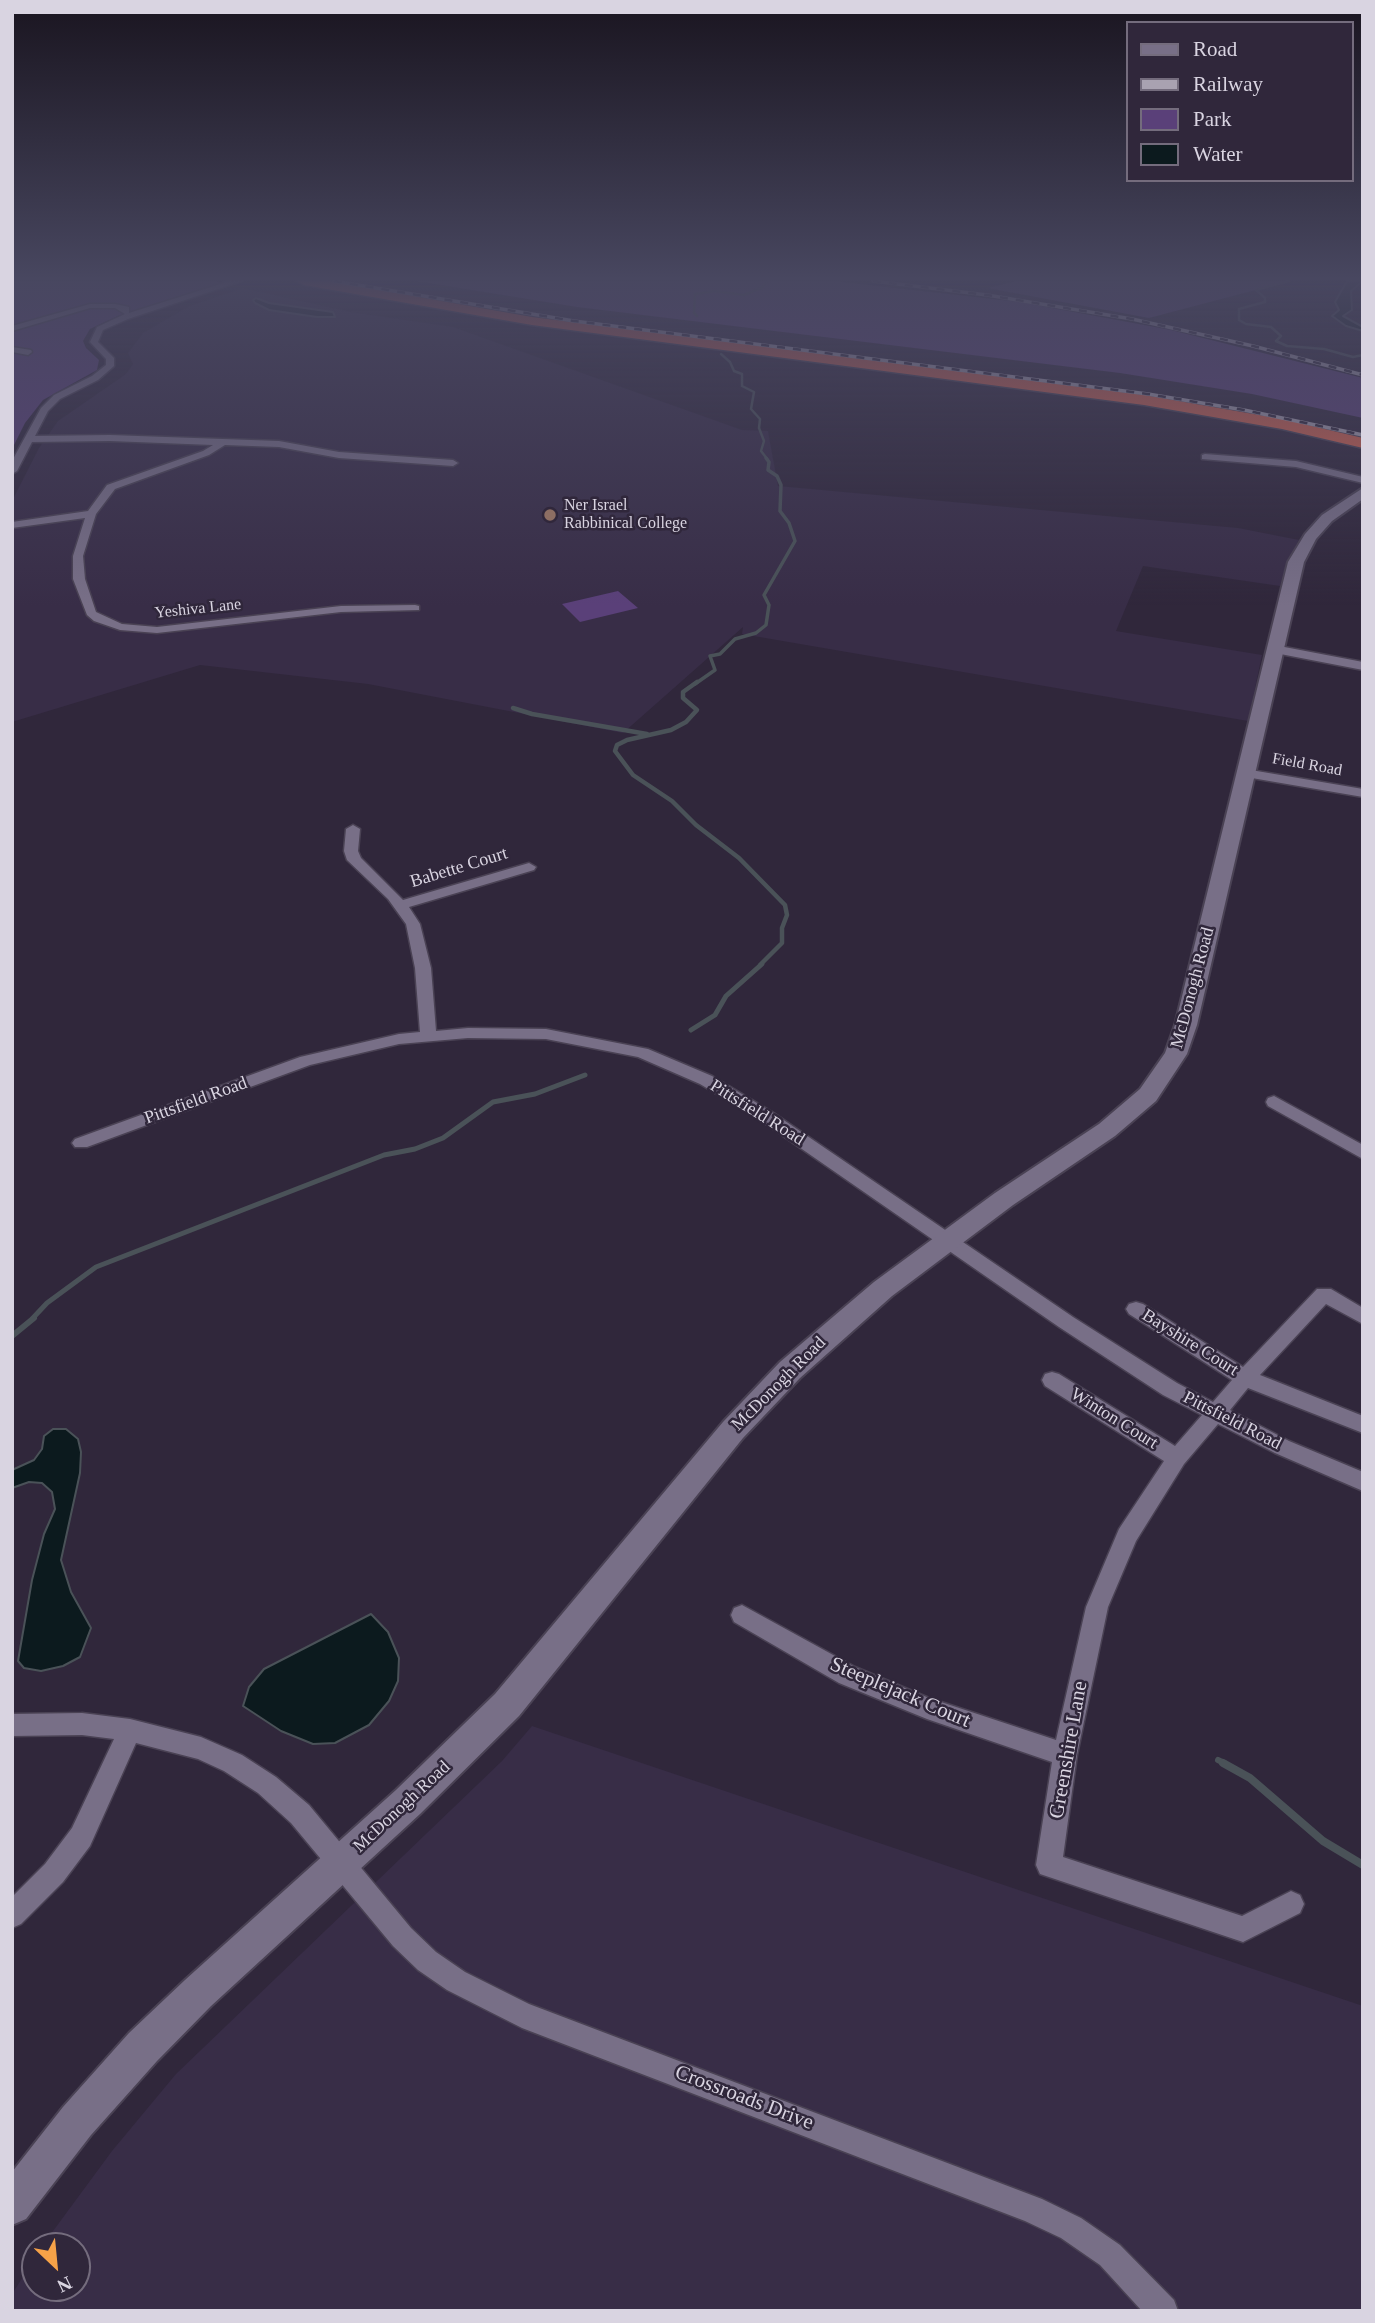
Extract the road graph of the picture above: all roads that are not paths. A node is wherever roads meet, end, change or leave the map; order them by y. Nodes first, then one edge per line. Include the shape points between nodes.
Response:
1 (74, 389) edge
2 (1062, 389) edge
3 (28, 439) junction
4 (222, 443) junction
5 (1363, 443) edge
6 (1205, 457) dead end
7 (453, 463) dead end
8 (12, 471) edge
9 (1363, 480) edge
10 (1363, 492) edge
11 (91, 514) junction
12 (12, 525) edge
13 (415, 608) dead end
14 (1274, 649) junction
15 (1363, 666) edge
16 (1245, 773) junction
17 (1363, 793) edge
18 (353, 829) dead end
19 (529, 867) dead end
20 (401, 905) junction
21 (428, 1035) junction
22 (1274, 1102) dead end
23 (81, 1143) dead end
24 (1363, 1153) edge
25 (949, 1240) junction
26 (1136, 1309) dead end
27 (1363, 1317) edge
28 (1245, 1378) junction
29 (1052, 1380) dead end
30 (1216, 1415) junction
31 (1363, 1425) edge
32 (1177, 1458) junction
33 (1363, 1482) edge
34 (742, 1615) dead end
35 (12, 1725) edge
36 (130, 1730) junction
37 (1065, 1755) junction
38 (342, 1863) junction
39 (1291, 1904) dead end
40 (12, 1915) edge
41 (12, 2205) edge
42 (1163, 2311) edge

1 - 3 street via 52,401
2 - 5 highway via 1282,424
3 - 4 street, Yeshiva Lane
3 - 8 street
4 - 7 street, Yeshiva Lane via 297,445 339,455
4 - 11 street, Yeshiva Lane via 111,487
6 - 9 street via 1287,463
10 - 14 main road, McDonogh Road via 1327,518 1301,550
11 - 12 street
11 - 13 street, Yeshiva Lane via 78,556 79,579 91,613 120,627 157,630 341,609
14 - 15 street
14 - 16 main road, McDonogh Road
16 - 17 street, Field Road
16 - 25 main road, McDonogh Road via 1186,1025 1169,1067 1124,1118
18 - 20 street via 354,860
19 - 20 street, Babette Court
20 - 21 street via 421,949
21 - 23 street, Pittsfield Road via 306,1061
21 - 25 street, Pittsfield Road via 546,1034 642,1053 733,1095
22 - 24 street
25 - 30 street, Pittsfield Road via 1124,1361
25 - 38 main road, McDonogh Road via 849,1317 762,1398 507,1706
26 - 28 street, Bayshire Court
27 - 28 street, Greenshire Lane via 1324,1294
28 - 30 street, Greenshire Lane
28 - 31 street, Bayshire Court
29 - 32 street, Winton Court
30 - 32 street, Greenshire Lane
30 - 33 street, Pittsfield Road
32 - 37 street, Greenshire Lane via 1149,1498 1110,1572 1097,1607
34 - 37 street, Steeplejack Court via 847,1675
35 - 36 street, Crossroads Drive via 82,1724
36 - 38 street, Crossroads Drive via 201,1748 233,1763 300,1814
36 - 40 street via 81,1837 54,1873
37 - 39 street, Greenshire Lane via 1049,1865 1242,1929
38 - 41 main road, McDonogh Road via 143,2047 77,2121
38 - 42 street, Crossroads Drive via 402,1937 428,1961 486,1998 1032,2209 1110,2255

